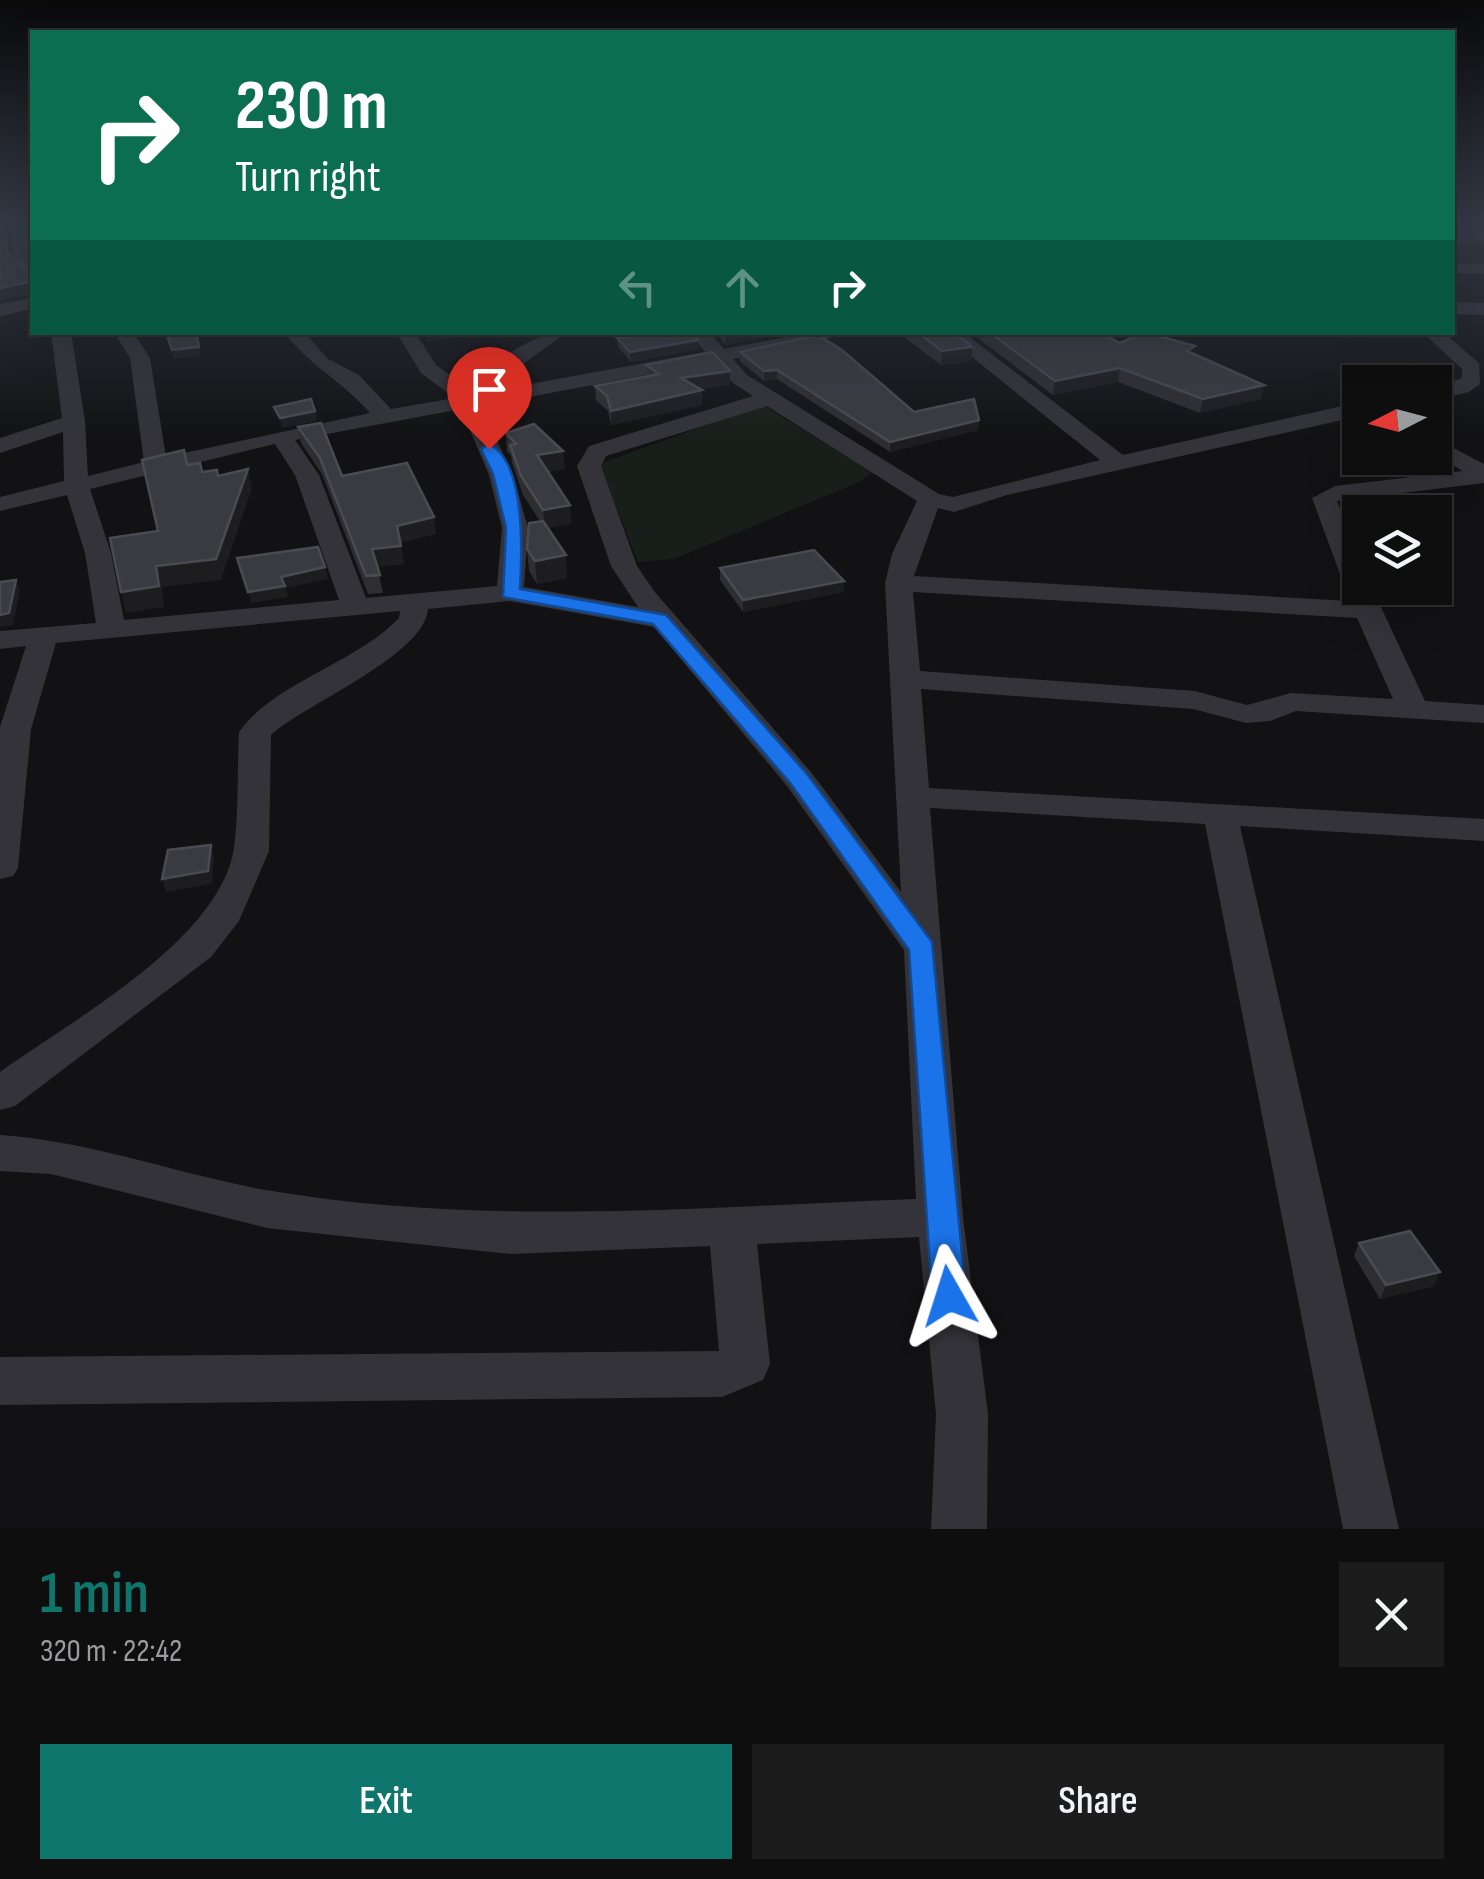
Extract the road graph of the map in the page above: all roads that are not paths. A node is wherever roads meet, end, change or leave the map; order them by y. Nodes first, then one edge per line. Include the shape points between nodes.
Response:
1 (30, 304) edge
2 (1455, 308) edge
3 (1484, 309) edge
4 (0, 310) edge
5 (60, 335) edge
6 (125, 335) edge
7 (295, 335) edge
8 (408, 335) edge
9 (554, 335) edge
10 (700, 335) edge
11 (830, 335) edge
12 (954, 335) edge
13 (1435, 335) edge
14 (715, 355) junction
15 (1479, 380) edge
16 (1452, 390) edge
17 (462, 394) junction
18 (770, 398) junction
19 (1342, 413) edge
20 (384, 416) junction
21 (74, 421) junction
22 (280, 436) junction
23 (1484, 444) edge
24 (1452, 445) edge
25 (0, 446) edge
26 (1452, 455) edge
27 (1118, 462) junction
28 (156, 464) junction
29 (1484, 475) edge
30 (76, 484) junction
31 (930, 500) junction
32 (0, 504) edge
33 (899, 583) junction
34 (510, 593) junction
35 (413, 600) junction
36 (355, 606) junction
37 (1367, 610) junction
38 (659, 619) junction
39 (110, 629) junction
40 (44, 636) junction
41 (0, 640) edge
42 (902, 679) junction
43 (11, 704) edge
44 (1413, 710) junction
45 (1484, 714) edge
46 (911, 797) junction
47 (1220, 815) junction
48 (1484, 830) edge
49 (0, 868) edge
50 (922, 948) junction
51 (0, 1094) edge
52 (0, 1153) edge
53 (940, 1216) junction
54 (732, 1226) junction
55 (0, 1381) edge
56 (959, 1529) edge
57 (1372, 1529) edge

1 - 4 street
2 - 3 street
5 - 21 street
6 - 28 street via 140,358
7 - 20 street via 321,363 352,379
8 - 17 street via 428,368
9 - 17 street
10 - 14 street
11 - 14 street
12 - 27 street
13 - 15 street
14 - 17 street
14 - 18 street
15 - 16 street
17 - 20 street
17 - 34 street via 501,474 515,528
18 - 31 street
18 - 38 street via 591,456 624,566
19 - 27 street
20 - 22 street
21 - 25 street
21 - 30 street
22 - 28 street
22 - 36 street via 307,475
23 - 24 street
26 - 29 street
27 - 31 street via 954,505
28 - 30 street
29 - 37 street via 1326,495
30 - 32 street
30 - 39 street via 98,552
31 - 33 street
33 - 37 street
33 - 42 street
34 - 35 street
34 - 38 street
35 - 36 street
35 - 51 street via 410,624 255,732 252,852 226,912 198,948
36 - 39 street
37 - 44 street
38 - 50 street via 799,779
39 - 40 street
40 - 41 street
40 - 43 street
42 - 44 street via 1195,700 1246,714 1291,702
42 - 46 street
43 - 49 street via 15,729
44 - 45 street
46 - 47 street
46 - 50 street
47 - 48 street
47 - 57 street
50 - 53 street
52 - 54 street via 51,1156 267,1209 492,1232
53 - 54 street
53 - 56 street via 962,1414
54 - 55 street via 745,1364 722,1374

